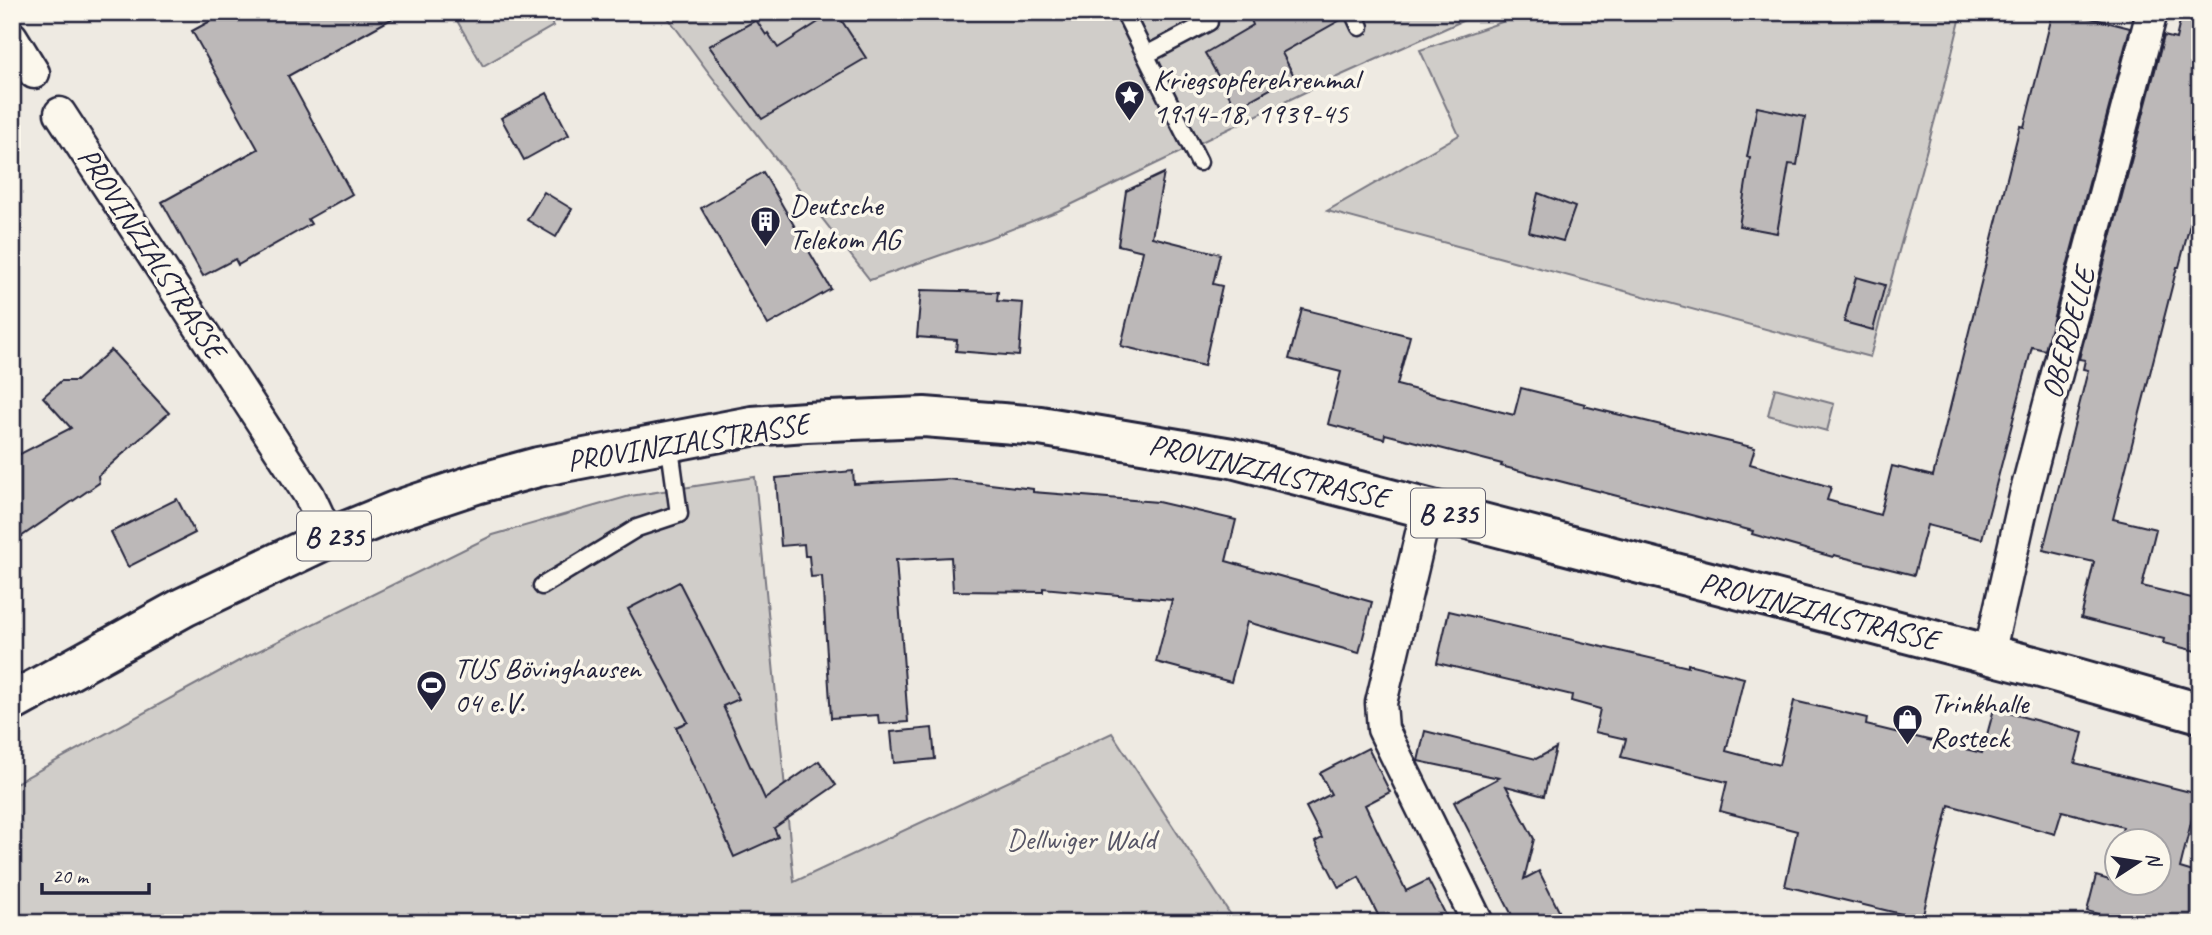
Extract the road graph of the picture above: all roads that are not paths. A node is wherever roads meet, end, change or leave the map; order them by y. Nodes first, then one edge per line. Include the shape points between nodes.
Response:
1 (1124, 12) edge
2 (1204, 12) edge
3 (2152, 12) edge
4 (12, 37) edge
5 (1146, 55) junction
6 (34, 73) dead end
7 (60, 113) dead end
8 (1199, 162) dead end
9 (669, 441) junction
10 (1427, 508) junction
11 (329, 538) junction
12 (542, 586) dead end
13 (1989, 655) junction
14 (12, 702) edge
15 (2200, 713) edge
16 (1478, 923) edge

1 - 5 lane
2 - 5 lane via 1209,22
3 - 13 street, OBERDELLE via 2026,491
4 - 6 street
5 - 8 lane
7 - 11 street, PROVINZIALSTRASSE via 309,495
9 - 10 main road, PROVINZIALSTRASSE / B 235 via 752,426 897,417 1040,426 1232,458
9 - 11 main road, PROVINZIALSTRASSE / B 235 via 513,474 395,511
9 - 12 lane via 679,514 637,528
10 - 13 main road, PROVINZIALSTRASSE / B 235
10 - 16 street via 1381,703 1383,729
11 - 14 main road, PROVINZIALSTRASSE / B 235 via 184,607
13 - 15 main road, PROVINZIALSTRASSE / B 235

